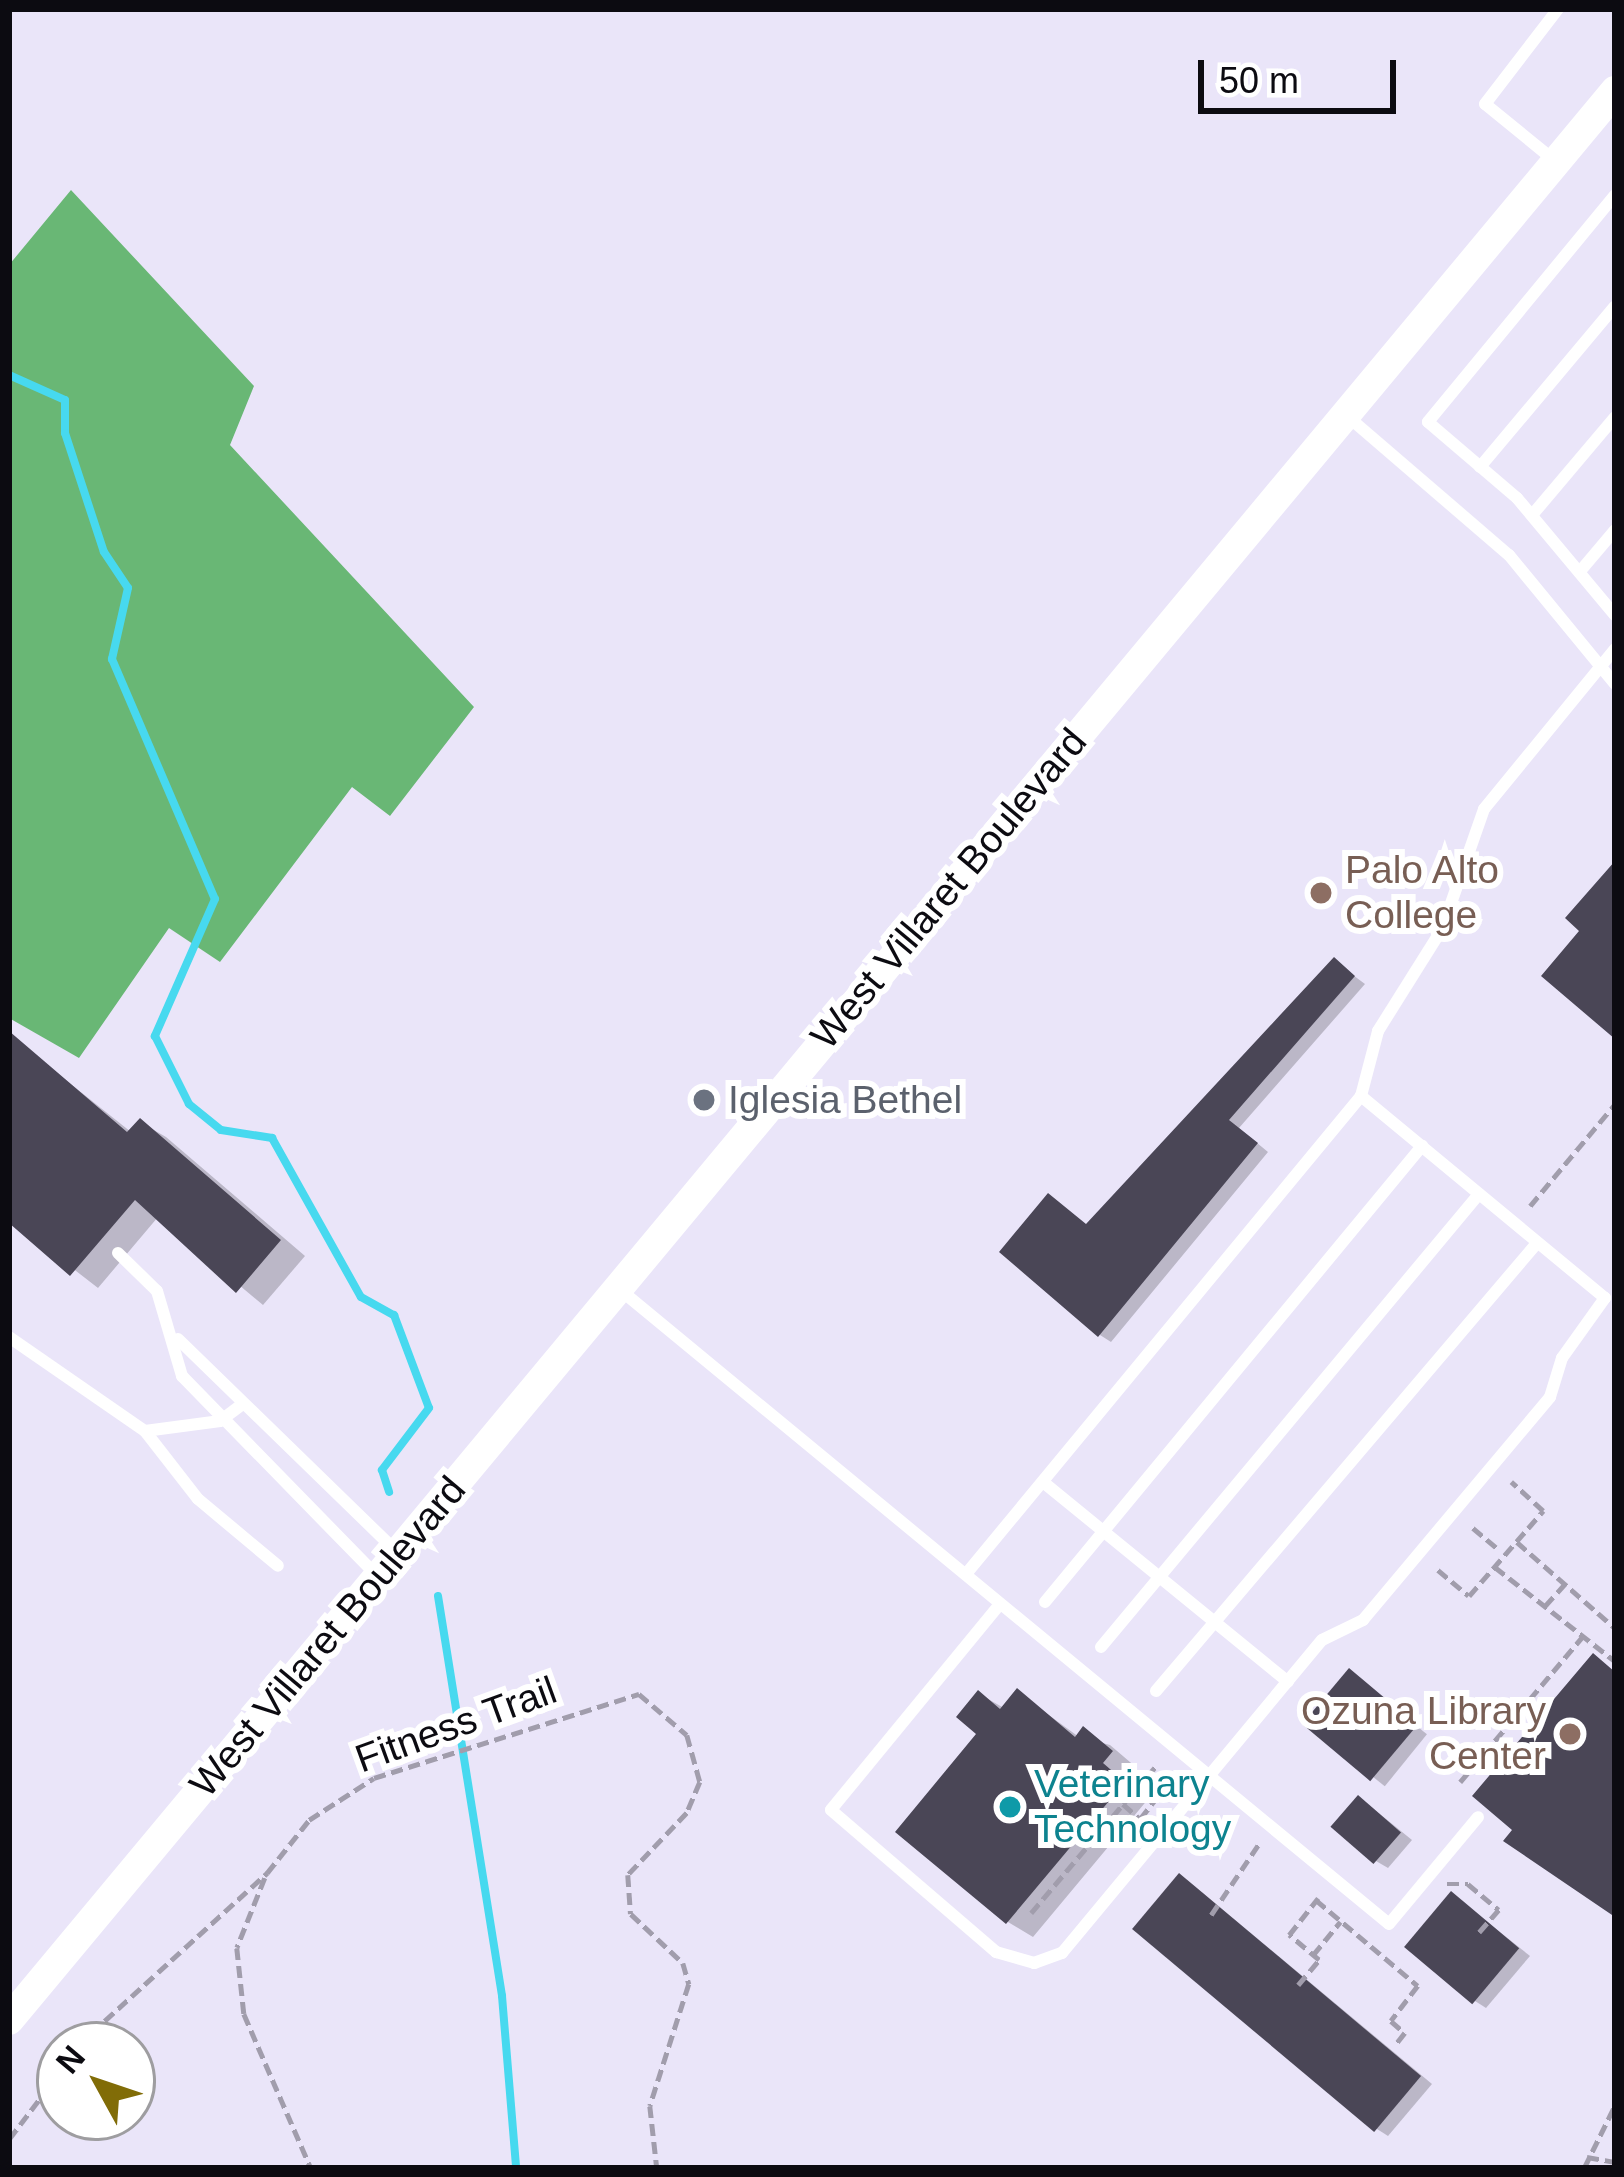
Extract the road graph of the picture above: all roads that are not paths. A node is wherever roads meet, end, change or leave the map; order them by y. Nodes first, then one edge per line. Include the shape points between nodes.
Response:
1 (1558, 9) edge
2 (1615, 92) edge
3 (1556, 162) junction
4 (1615, 195) edge
5 (1615, 306) edge
6 (1345, 414) junction
7 (1615, 417) edge
8 (1480, 467) junction
9 (1533, 514) junction
10 (1615, 530) edge
11 (1582, 569) junction
12 (1615, 615) edge
13 (1615, 650) edge
14 (1598, 670) junction
15 (1615, 684) edge
16 (1361, 1096) junction
17 (1422, 1146) junction
18 (1479, 1194) junction
19 (1538, 1243) junction
20 (118, 1253) dead end
21 (618, 1288) junction
22 (9, 1337) edge
23 (178, 1339) junction
24 (241, 1405) junction
25 (220, 1421) junction
26 (145, 1431) junction
27 (1043, 1482) junction
28 (1104, 1532) junction
29 (388, 1564) junction
30 (278, 1565) dead end
31 (966, 1574) junction
32 (1159, 1577) junction
33 (1045, 1602) dead end
34 (1000, 1604) junction
35 (1214, 1622) junction
36 (1101, 1647) dead end
37 (1288, 1682) junction
38 (1156, 1691) dead end
39 (1208, 1777) junction
40 (1478, 1817) dead end
41 (9, 2020) edge

1 - 3 lane via 1485,104
2 - 3 street, West Villaret Boulevard
3 - 6 street, West Villaret Boulevard
4 - 8 lane via 1428,422
5 - 8 lane
6 - 14 lane via 1509,555
6 - 21 street, West Villaret Boulevard
7 - 9 lane
8 - 9 lane
9 - 11 lane
10 - 11 lane
11 - 12 lane
13 - 14 lane
14 - 15 lane
14 - 16 lane via 1484,809 1442,929 1378,1030
16 - 17 lane
16 - 27 lane
17 - 18 lane
17 - 28 lane
18 - 19 lane
18 - 32 lane
19 - 35 lane
19 - 37 lane via 1605,1298 1562,1358 1550,1397 1363,1620 1322,1640
20 - 23 lane via 157,1291
21 - 29 street, West Villaret Boulevard
21 - 31 lane
22 - 26 lane
23 - 24 lane
23 - 25 lane via 182,1376
24 - 25 lane
24 - 29 lane
25 - 26 lane
25 - 29 lane
26 - 30 lane via 198,1499
27 - 28 lane
27 - 31 lane
28 - 32 lane
28 - 33 lane
29 - 41 street, West Villaret Boulevard
31 - 34 lane
32 - 35 lane
32 - 36 lane
34 - 39 lane
34 - 39 lane via 831,1810 996,1952 1034,1963 1062,1953
35 - 37 lane
35 - 38 lane
37 - 39 lane
39 - 40 lane via 1389,1924

